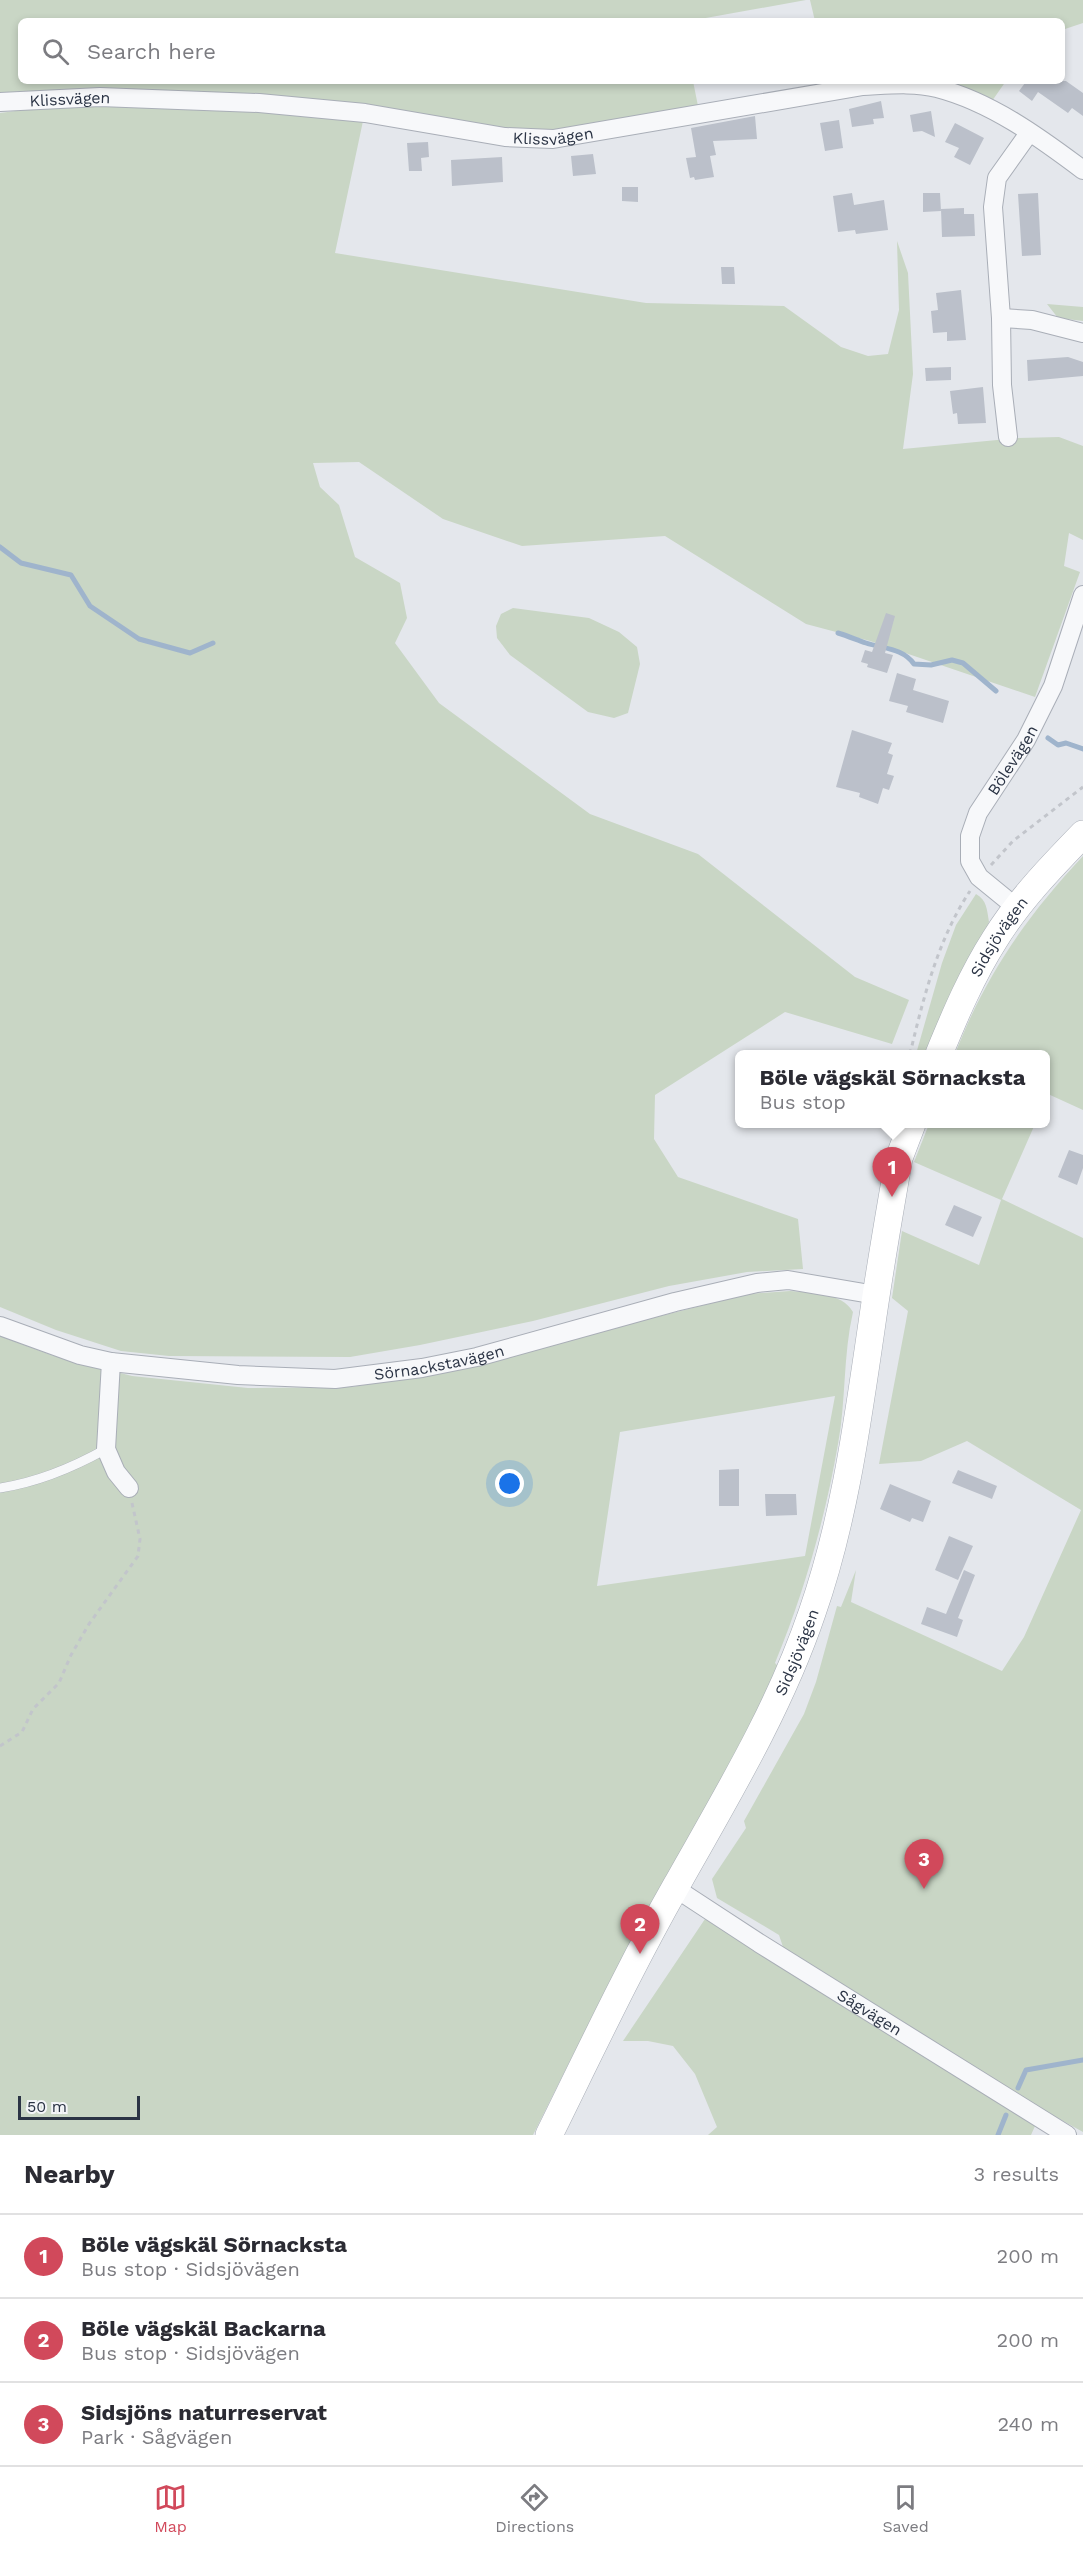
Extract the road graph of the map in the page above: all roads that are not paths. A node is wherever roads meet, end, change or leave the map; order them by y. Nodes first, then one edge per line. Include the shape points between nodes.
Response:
1 (0, 102) edge
2 (1029, 133) junction
3 (1083, 170) edge
4 (1001, 318) junction
5 (1083, 333) edge
6 (1008, 437) dead end
7 (1083, 595) edge
8 (1083, 834) edge
9 (1017, 908) junction
10 (941, 1050) edge
11 (910, 1128) edge
12 (876, 1295) junction
13 (0, 1326) edge
14 (111, 1362) junction
15 (106, 1449) junction
16 (0, 1488) edge
17 (129, 1488) road end
18 (675, 1888) junction
19 (549, 2135) edge
20 (1067, 2135) edge

1 - 2 street, Klissvägen via 100,97 259,103 365,112 505,137 553,139 863,86 911,84 937,88 982,105
2 - 3 street, Klissvägen
2 - 4 street via 998,178 993,207
4 - 5 street via 1032,320
4 - 6 street
7 - 9 street, Bölevägen via 1053,686 1026,740 978,813 970,836 970,861 980,877
8 - 9 main road, Sidsjövägen
9 - 10 main road, Sidsjövägen via 995,940
11 - 12 main road, Sidsjövägen via 899,1158
12 - 14 street, Sörnackstavägen via 788,1281 757,1283 477,1357 335,1379 238,1375
12 - 18 main road, Sidsjövägen via 852,1454 829,1558 812,1613 789,1673 740,1775
13 - 14 street, Sörnackstavägen
14 - 15 street
15 - 16 lane via 42,1479
15 - 17 street via 116,1472
18 - 19 main road, Sidsjövägen
18 - 20 street, Sågvägen

